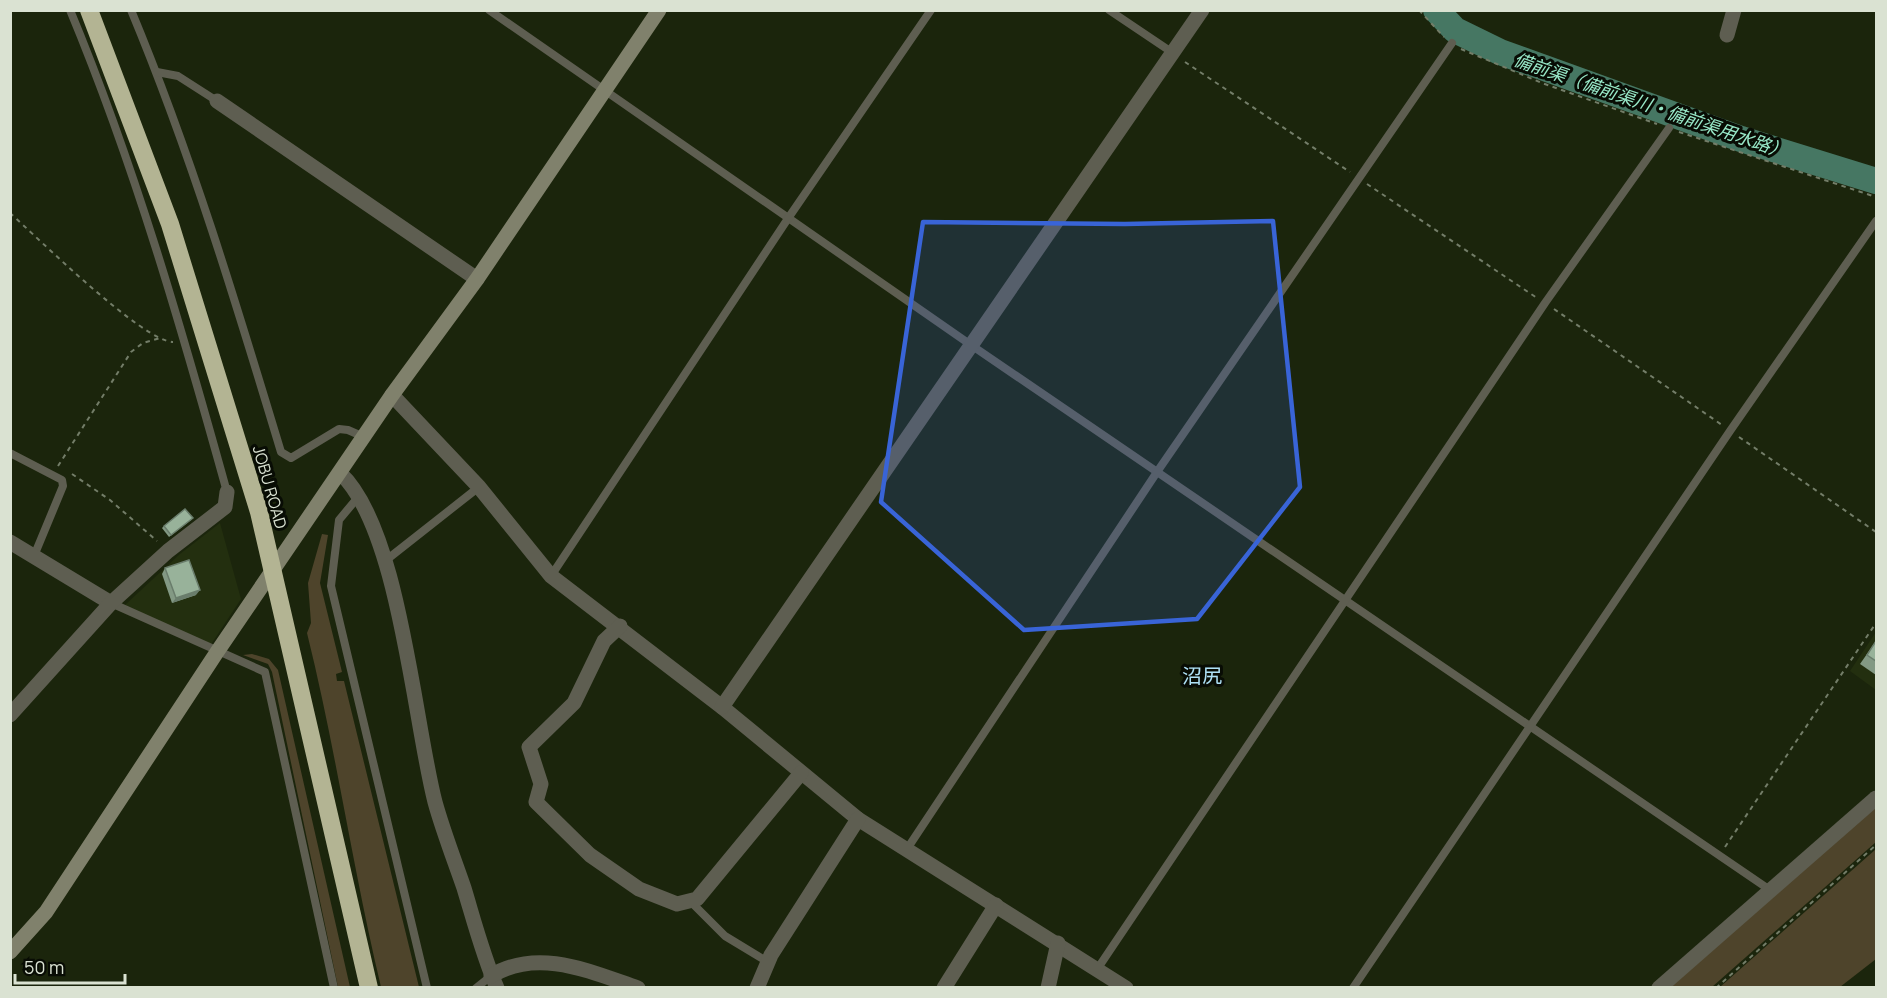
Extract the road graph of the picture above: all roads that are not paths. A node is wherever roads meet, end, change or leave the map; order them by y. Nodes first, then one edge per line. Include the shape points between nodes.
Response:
1 (70, 10) edge
2 (90, 10) edge
3 (130, 10) edge
4 (489, 10) edge
5 (659, 10) edge
6 (931, 10) edge
7 (1109, 10) edge
8 (1202, 10) edge
9 (1734, 10) edge
10 (1727, 35) dead end
11 (1452, 44) road end
12 (1173, 53) junction
13 (157, 72) junction
14 (605, 89) junction
15 (217, 101) joint
16 (1669, 128) road end
17 (789, 217) junction
18 (1876, 221) edge
19 (477, 279) junction
20 (971, 345) junction
21 (392, 395) junction
22 (364, 437) junction
23 (10, 453) edge
24 (1157, 472) junction
25 (340, 473) junction
26 (479, 487) junction
27 (227, 492) joint
28 (359, 496) junction
29 (10, 542) edge
30 (34, 556) junction
31 (385, 561) junction
32 (273, 570) junction
33 (551, 576) junction
34 (1345, 600) junction
35 (111, 603) junction
36 (620, 626) junction
37 (217, 652) junction
38 (722, 707) junction
39 (10, 715) edge
40 (1531, 727) junction
41 (801, 773) junction
42 (1876, 798) edge
43 (858, 819) junction
44 (907, 849) junction
45 (1770, 890) junction
46 (690, 901) junction
47 (996, 905) junction
48 (1058, 943) junction
49 (10, 952) edge
50 (768, 962) junction
51 (1098, 968) junction
52 (494, 982) edge
53 (334, 987) edge
54 (369, 987) edge
55 (427, 987) edge
56 (476, 987) edge
57 (638, 987) edge
58 (757, 987) edge
59 (944, 987) edge
60 (1048, 987) edge
61 (1126, 987) edge
62 (1353, 987) edge
63 (1659, 987) edge

1 - 27 lane via 185,339
2 - 32 highway, JOBU ROAD via 170,224 259,512
3 - 13 lane
4 - 14 lane
5 - 14 street
6 - 17 lane
7 - 12 lane
8 - 12 street
9 - 10 street
11 - 24 lane
12 - 20 street
13 - 15 lane via 178,76
13 - 22 lane via 229,277 281,452 291,458 339,429
14 - 17 lane
14 - 19 street
15 - 19 street
16 - 34 lane via 1545,303
17 - 20 lane
17 - 33 lane
18 - 40 lane
19 - 21 street
20 - 24 lane
20 - 38 street
21 - 22 street
21 - 26 street
22 - 25 street
23 - 30 lane via 62,480 63,486
24 - 34 lane
24 - 44 lane
25 - 28 street
25 - 32 street
26 - 31 lane
26 - 33 street
27 - 35 street via 225,507 168,551
28 - 31 street
28 - 55 lane via 339,520 331,586
29 - 30 street
30 - 35 street
31 - 52 street via 435,802
32 - 37 street
32 - 54 highway, JOBU ROAD
33 - 36 street
34 - 40 lane
34 - 51 lane
35 - 37 lane
35 - 39 street
36 - 38 street
36 - 46 street via 604,641 574,703 529,747 541,784 536,802 590,855 639,889 677,904
37 - 49 street via 46,912
37 - 53 lane via 265,672
38 - 41 street
40 - 45 lane
40 - 62 lane
41 - 43 street
41 - 46 street via 697,899
42 - 45 street
43 - 44 street
43 - 50 street
44 - 47 street
45 - 63 street
46 - 50 lane via 724,936
47 - 48 street
47 - 59 street
48 - 51 street
48 - 60 street
50 - 58 street
51 - 61 street
52 - 56 lane
52 - 57 street via 523,963 562,963

